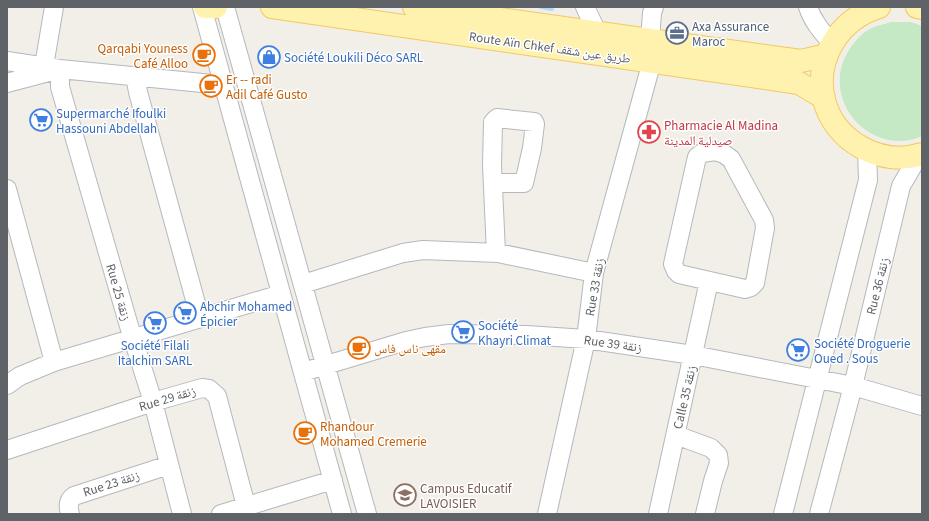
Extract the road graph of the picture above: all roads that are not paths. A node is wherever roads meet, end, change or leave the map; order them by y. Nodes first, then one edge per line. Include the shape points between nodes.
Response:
1 (54, 7) edge
2 (203, 7) edge
3 (216, 7) edge
4 (225, 7) edge
5 (272, 7) edge
6 (414, 7) edge
7 (585, 7) edge
8 (654, 7) edge
9 (808, 7) edge
10 (879, 7) edge
11 (917, 7) edge
12 (922, 8) edge
13 (597, 32) junction
14 (650, 40) junction
15 (830, 49) junction
16 (7, 61) edge
17 (652, 62) junction
18 (52, 67) junction
19 (135, 76) junction
20 (7, 83) edge
21 (223, 85) junction
22 (824, 98) junction
23 (867, 151) junction
24 (920, 154) edge
25 (493, 183) dead end
26 (7, 189) edge
27 (496, 253) junction
28 (594, 273) junction
29 (710, 281) junction
30 (303, 284) junction
31 (281, 294) junction
32 (200, 318) junction
33 (133, 339) junction
34 (586, 339) junction
35 (693, 355) junction
36 (54, 362) junction
37 (326, 366) junction
38 (303, 372) junction
39 (817, 378) junction
40 (7, 385) edge
41 (852, 386) junction
42 (153, 402) junction
43 (922, 406) edge
44 (676, 434) junction
45 (7, 450) edge
46 (169, 465) junction
47 (333, 480) junction
48 (246, 506) junction
49 (65, 513) edge
50 (182, 514) edge
51 (221, 514) edge
52 (342, 514) edge
53 (367, 514) edge
54 (546, 514) edge
55 (658, 514) edge
56 (705, 514) edge
57 (783, 514) edge
58 (819, 514) edge

1 - 18 street, Rue 25 زنقة
2 - 3 main road
2 - 21 street
4 - 30 street
5 - 17 main road, Route Aïn Chkef طريق عين شقف
6 - 13 main road, Route Aïn Chkef طريق عين شقف
7 - 13 street
8 - 14 street
9 - 15 street
10 - 15 main road via 852,20 841,30
11 - 12 main road
13 - 14 main road, Route Aïn Chkef طريق عين شقف
14 - 15 main road, Route Aïn Chkef طريق عين شقف via 801,61
15 - 22 main road via 823,76
16 - 18 street
17 - 22 main road, Route Aïn Chkef طريق عين شقف via 799,83
17 - 28 street, Rue 33 زنقة
18 - 19 street
18 - 20 street
18 - 33 street, Rue 25 زنقة
19 - 21 street
19 - 32 street
21 - 31 street
22 - 23 main road via 838,128 851,141
23 - 24 main road via 894,158
23 - 39 street via 868,180
24 - 41 street, Rue 36 زنقة via 901,186
25 - 27 street
26 - 36 street
27 - 28 street
27 - 30 street via 423,250 403,253
28 - 34 street, Rue 33 زنقة
29 - 29 street via 679,274 673,264 697,157 702,153 715,151 731,159 764,220 765,228 755,284 745,289
29 - 35 street, Calle 35 زنقة
30 - 37 street
31 - 32 street
31 - 38 street
32 - 33 street
33 - 36 street
33 - 42 street, Rue 25 زنقة
34 - 35 street, Rue 39 زنقة
34 - 37 street, Rue 39 زنقة via 449,334 406,341
34 - 54 street, Rue 33 زنقة
35 - 39 street, Rue 39 زنقة
35 - 44 street, Calle 35 زنقة
36 - 40 street via 20,376
37 - 38 street, Rue 39 زنقة
37 - 53 street
38 - 47 street
39 - 41 street, Rue 39 زنقة
39 - 57 street
41 - 43 street, Rue 39 زنقة
41 - 58 street, Rue 36 زنقة
42 - 45 street, Rue 29 زنقة
42 - 46 street, Rue 25 زنقة
42 - 48 street, Rue 29 زنقة via 202,388 209,389 217,396
44 - 55 street, Calle 35 زنقة
44 - 56 street via 711,448 718,455 719,463
46 - 49 street, Rue 23 زنقة via 74,496 70,499
46 - 50 street, Rue 25 زنقة
47 - 48 street
47 - 52 street
48 - 51 street

